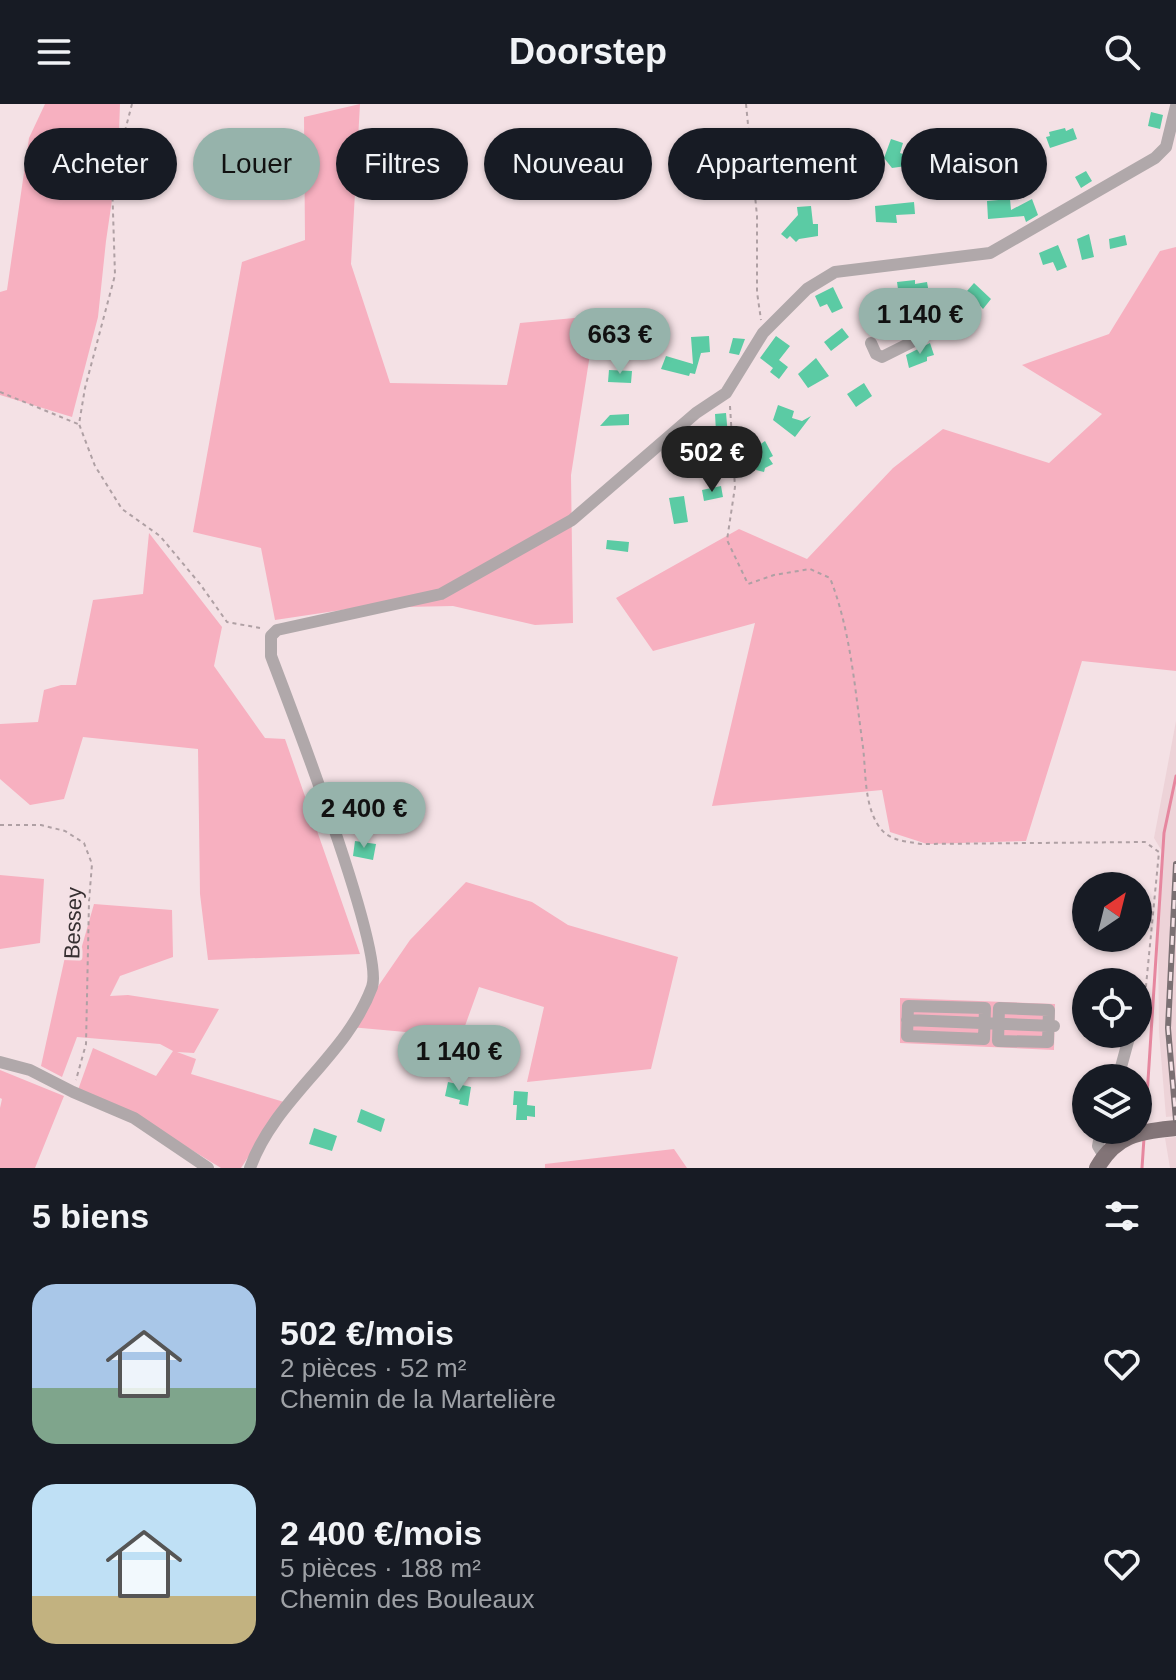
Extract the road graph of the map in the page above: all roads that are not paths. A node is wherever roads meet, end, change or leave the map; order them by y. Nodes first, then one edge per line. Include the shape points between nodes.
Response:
1 (1176, 106) edge
2 (926, 335) dead end
3 (871, 343) dead end
4 (945, 1007) junction
5 (907, 1020) junction
6 (946, 1022) junction
7 (991, 1024) junction
8 (946, 1038) junction
9 (984, 1039) junction
10 (998, 1041) junction
11 (0, 1062) edge
12 (1176, 1128) edge
13 (1101, 1162) edge
14 (190, 1163) edge
15 (208, 1168) edge
16 (250, 1168) edge

1 - 16 street via 1166,147 1155,158 990,253 844,269 807,289 763,333 726,393 572,520 441,594 274,633 271,656 367,935 373,984 345,1036 291,1098 256,1149
2 - 3 street via 882,357
4 - 5 street via 908,1006
4 - 6 street
4 - 7 street via 985,1008
5 - 6 street
5 - 8 street via 907,1036
6 - 7 street
6 - 8 street
7 - 9 street
7 - 10 street
7 - 10 street via 999,1008 1049,1010 1048,1042
8 - 9 street
9 - 10 street
11 - 14 street via 30,1070 134,1118
12 - 13 main road via 1138,1133 1117,1144
14 - 15 street

